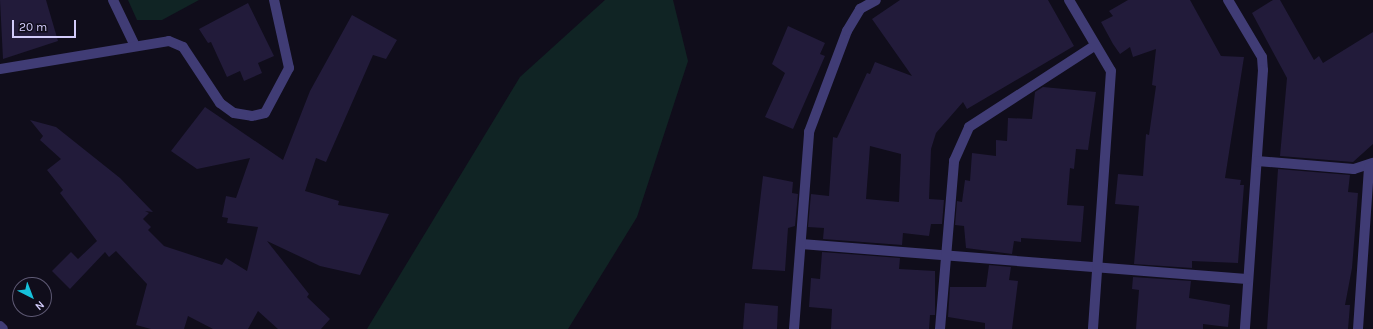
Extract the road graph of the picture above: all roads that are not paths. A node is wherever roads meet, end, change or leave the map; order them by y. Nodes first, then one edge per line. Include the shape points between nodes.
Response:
1 (113, 0) edge
2 (274, 0) edge
3 (876, 0) edge
4 (1069, 0) edge
5 (1228, 0) edge
6 (135, 46) junction
7 (1094, 46) junction
8 (0, 69) edge
9 (1257, 161) junction
10 (1371, 165) edge
11 (801, 244) junction
12 (945, 258) junction
13 (1097, 268) junction
14 (1247, 279) junction
15 (0, 326) edge
16 (3, 329) edge
17 (794, 329) edge
18 (940, 329) edge
19 (1093, 329) edge
20 (1245, 329) edge
21 (1358, 329) edge

1 - 6 street
2 - 6 street via 289,68 266,113 252,116 234,113 220,103 183,47 168,41
3 - 11 street via 860,9 847,31 809,132
4 - 7 street
5 - 9 street via 1262,57
6 - 8 street
7 - 12 street via 969,127 954,161
7 - 13 street via 1111,71
9 - 10 street
9 - 14 street
10 - 21 street
11 - 12 street
11 - 17 street
12 - 13 street
12 - 18 street
13 - 14 street
13 - 19 street
14 - 20 street
15 - 16 street

